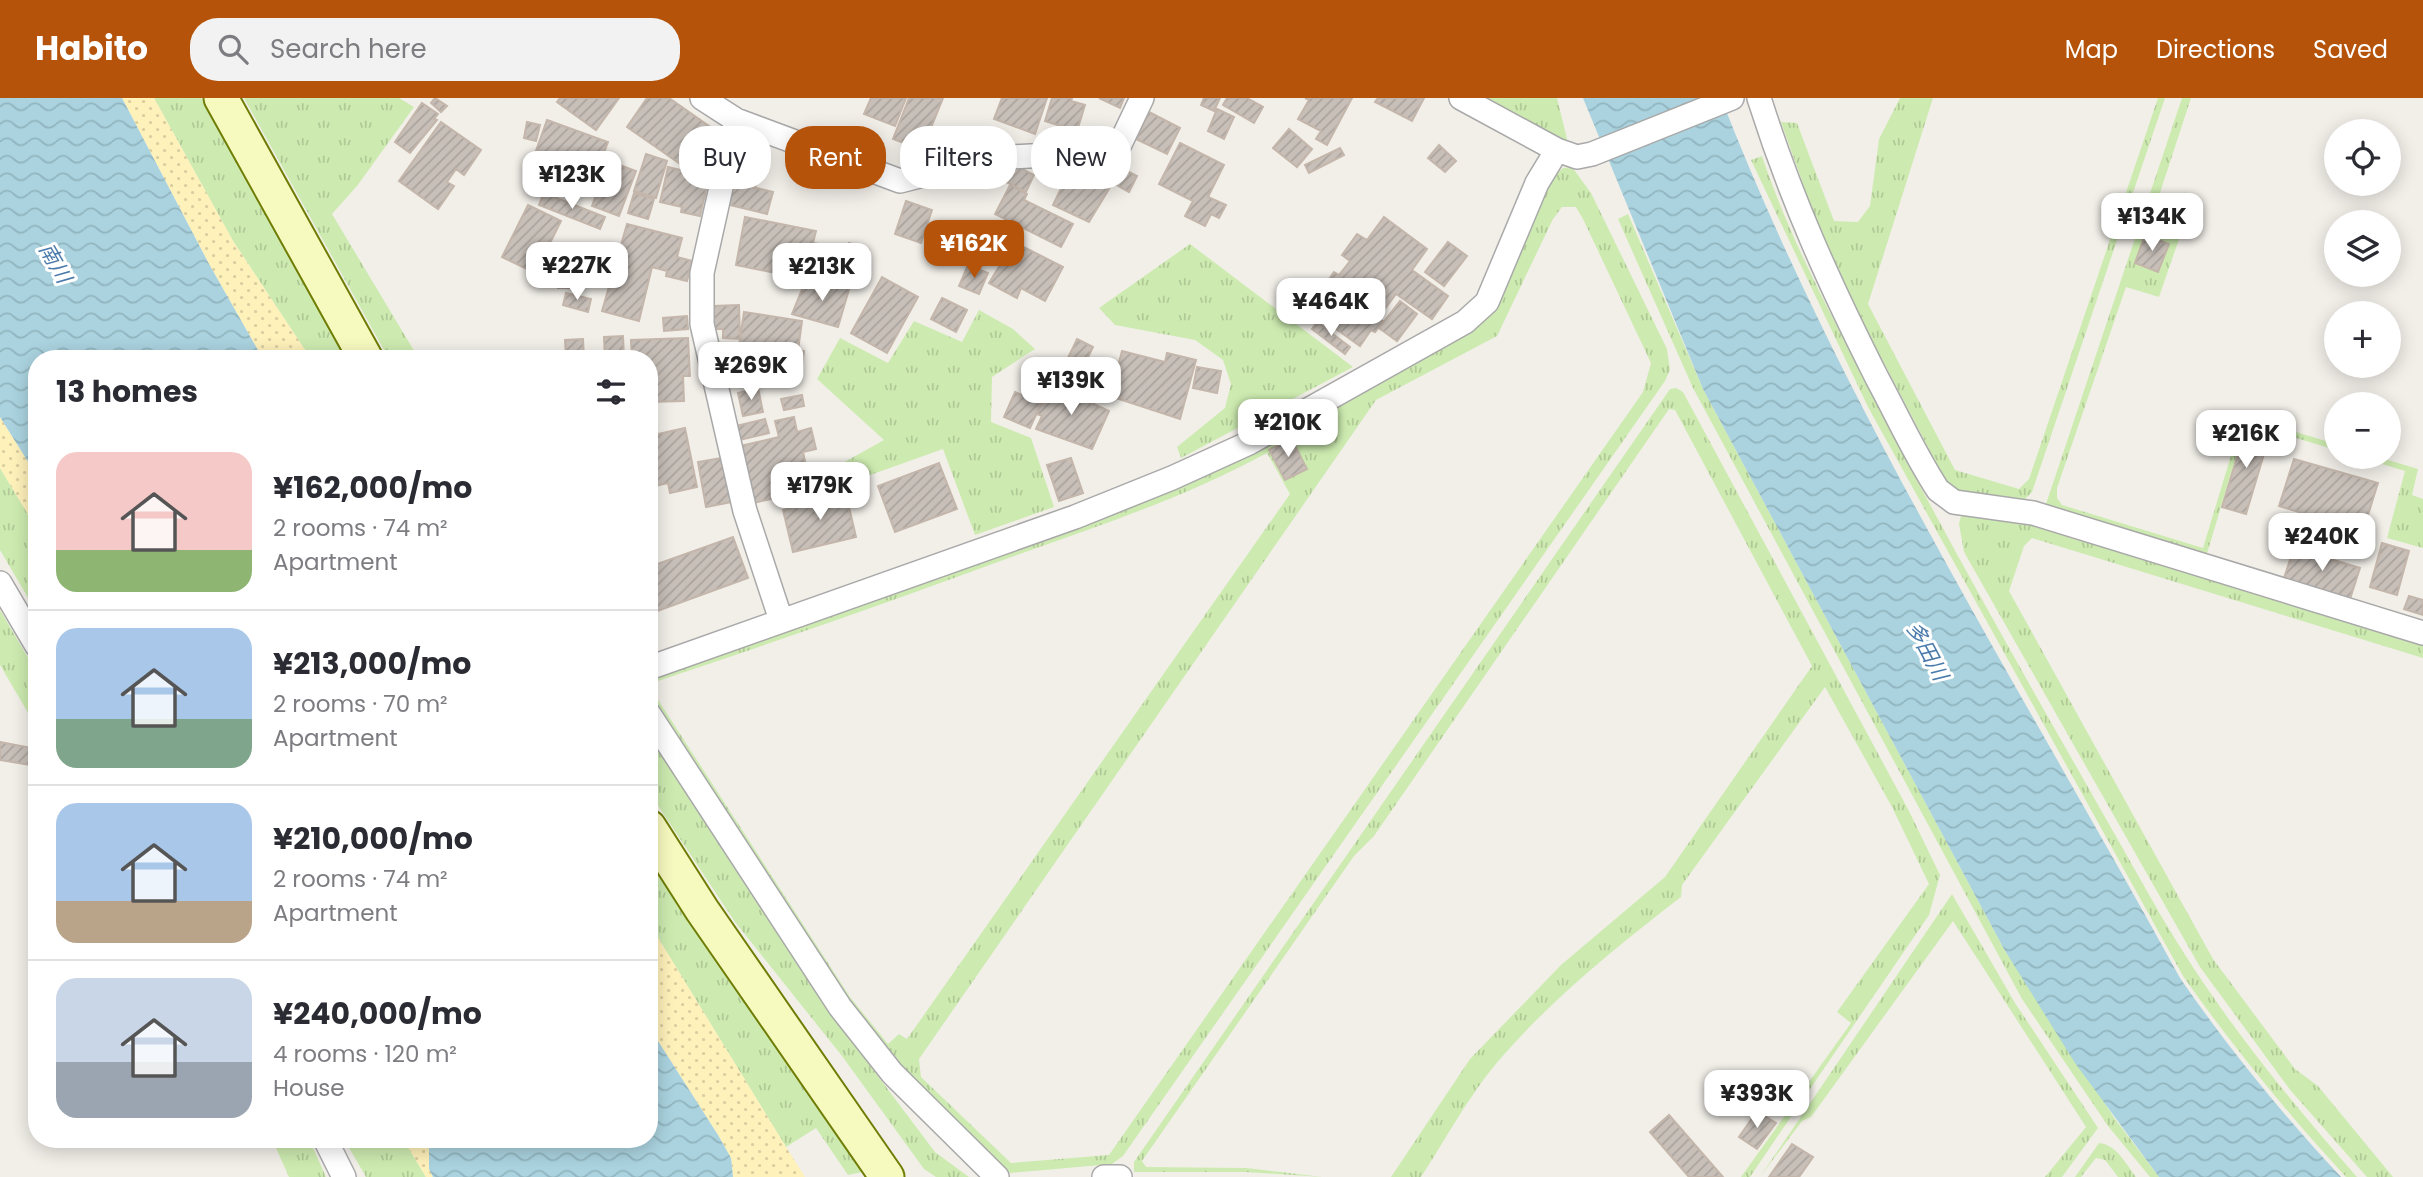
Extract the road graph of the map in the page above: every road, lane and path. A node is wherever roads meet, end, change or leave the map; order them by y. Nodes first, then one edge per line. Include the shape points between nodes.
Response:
1 (221, 98) edge
2 (702, 98) edge
3 (1142, 98) edge
4 (1461, 98) edge
5 (1732, 98) edge
6 (1759, 98) edge
7 (736, 120) junction
8 (1557, 150) junction
9 (361, 350) edge
10 (0, 583) edge
11 (781, 620) junction
12 (28, 631) edge
13 (2423, 633) edge
14 (658, 665) edge
15 (658, 728) edge
16 (658, 841) edge
17 (330, 1148) edge
18 (344, 1177) edge
19 (887, 1177) edge
20 (997, 1177) edge
21 (1104, 1177) edge
22 (1120, 1177) edge

1 - 9 street
2 - 7 street
3 - 7 street via 1111,163 1068,154 990,158 900,181
4 - 8 street
5 - 8 street via 1592,154 1577,157
6 - 13 street via 1808,235 1858,341 1938,490 1954,502 2033,513
7 - 11 street via 702,273 702,324 745,511
8 - 11 street via 1537,183 1487,302 1465,322 1249,443 1172,478 1075,517
10 - 12 street
11 - 14 street
15 - 20 street via 839,1007 892,1073
16 - 19 street
17 - 18 street
21 - 22 street

